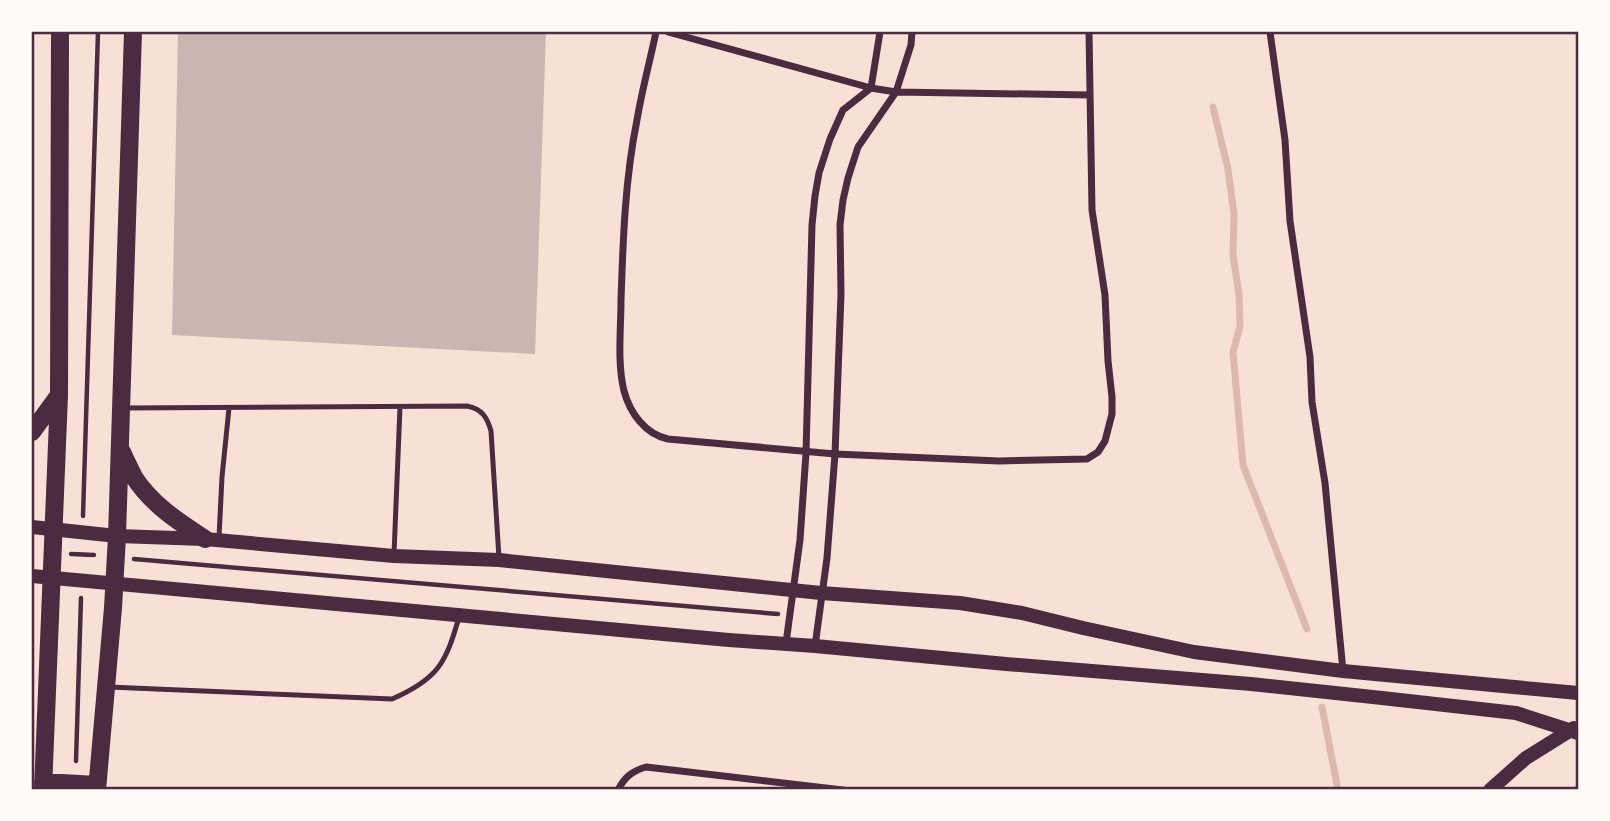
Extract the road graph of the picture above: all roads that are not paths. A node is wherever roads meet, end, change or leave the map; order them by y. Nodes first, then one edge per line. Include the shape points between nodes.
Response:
1 (60, 32) edge
2 (133, 32) edge
3 (656, 32) edge
4 (668, 32) edge
5 (880, 32) edge
6 (912, 32) edge
7 (1089, 32) edge
8 (1270, 32) edge
9 (871, 88) junction
10 (896, 92) junction
11 (1090, 95) junction
12 (59, 395) junction
13 (400, 407) junction
14 (120, 408) junction
15 (229, 408) junction
16 (32, 432) edge
17 (120, 450) junction
18 (806, 453) junction
19 (835, 454) junction
20 (32, 527) edge
21 (54, 529) junction
22 (117, 536) junction
23 (212, 540) junction
24 (394, 556) junction
25 (499, 559) junction
26 (32, 576) edge
27 (50, 578) junction
28 (114, 584) junction
29 (794, 590) junction
30 (821, 593) junction
31 (460, 615) junction
32 (786, 643) junction
33 (815, 646) junction
34 (1343, 671) junction
35 (106, 687) junction
36 (1578, 693) edge
37 (1576, 730) edge
38 (43, 786) edge
39 (797, 786) edge
40 (97, 787) edge
41 (618, 789) edge
42 (840, 789) edge
43 (1490, 789) edge

1 - 12 main road
2 - 14 main road
3 - 18 street via 627,187 620,355 624,393 644,427 662,437
4 - 9 street
5 - 9 street
6 - 10 street
7 - 11 street
8 - 34 street
9 - 10 street
9 - 18 street via 843,110 819,173 812,225
10 - 11 street
10 - 19 street via 858,147 843,200
11 - 19 street via 1092,210 1105,295 1112,397 1109,431 1101,447 1091,458 1081,460
12 - 16 main road
12 - 21 main road
13 - 15 lane
13 - 24 lane
13 - 25 lane via 467,406 485,415 491,432
14 - 15 lane
14 - 17 main road
15 - 23 lane
17 - 22 main road
17 - 23 main road via 153,499 173,518
18 - 19 street
18 - 29 street
19 - 30 street
20 - 21 main road
21 - 22 main road
21 - 27 main road
22 - 23 main road
22 - 28 main road
23 - 24 main road
24 - 25 main road
25 - 29 main road
26 - 27 main road
27 - 28 main road
27 - 38 main road
28 - 31 main road
28 - 35 main road
29 - 30 main road
29 - 32 street
30 - 33 street
30 - 34 main road via 960,603 1194,652
31 - 32 main road
31 - 35 lane via 448,654 437,671 392,699
32 - 33 main road
33 - 37 main road via 1264,685 1516,713
34 - 36 main road
35 - 40 main road
37 - 43 main road via 1526,758
38 - 40 main road
39 - 41 street via 646,767 626,776
39 - 42 street

